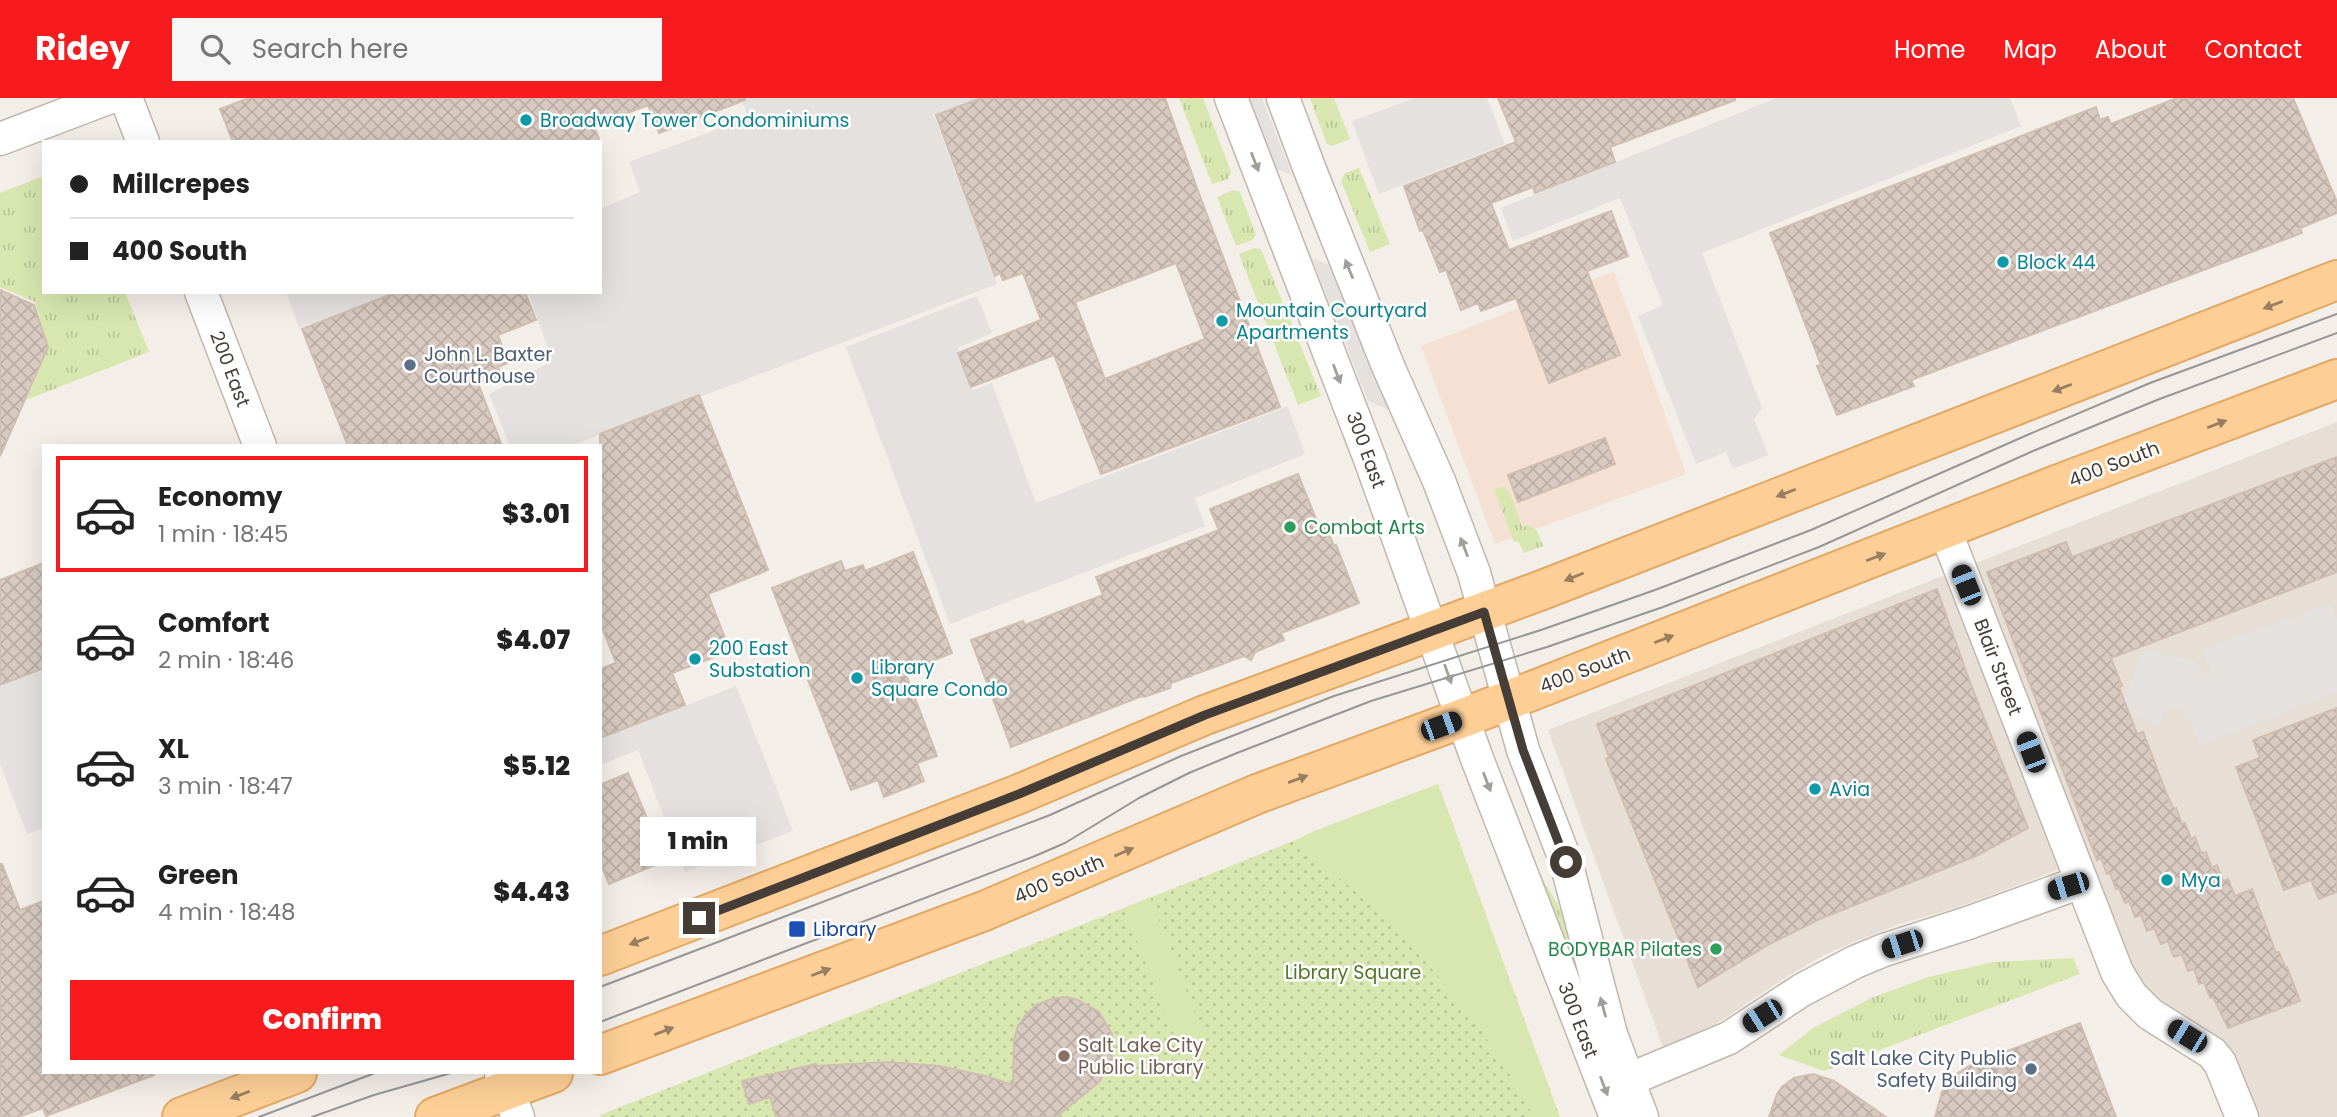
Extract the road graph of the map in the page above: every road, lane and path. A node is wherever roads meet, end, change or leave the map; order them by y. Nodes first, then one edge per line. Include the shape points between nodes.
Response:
1 (108, 98) edge
2 (126, 98) edge
3 (1231, 98) edge
4 (1283, 98) edge
5 (0, 139) edge
6 (142, 140) edge
7 (2337, 280) edge
8 (202, 294) edge
9 (2337, 379) edge
10 (259, 444) edge
11 (1945, 530) junction
12 (1484, 612) junction
13 (1432, 631) junction
14 (1509, 700) junction
15 (1463, 718) junction
16 (2081, 882) junction
17 (602, 955) edge
18 (602, 1054) edge
19 (295, 1074) edge
20 (551, 1074) edge
21 (1628, 1080) junction
22 (508, 1093) edge
23 (182, 1117) edge
24 (435, 1117) edge
25 (1616, 1117) edge
26 (1642, 1117) edge
27 (2242, 1117) edge

1 - 5 street
2 - 6 street
3 -> 13 street, 300 East
12 -> 4 street, 300 East via 1439,481 1392,377
7 -> 12 main road
8 - 10 street, 200 East
11 -> 9 main road, 400 South
14 -> 11 main road, 400 South
11 - 16 street, Blair Street
12 - 13 main road
12 - 14 street, 300 East
13 -> 15 street, 300 East
13 -> 17 main road via 1205,715 1019,794
14 - 15 main road, 400 South
21 -> 14 street, 300 East via 1602,1005 1566,862
18 -> 15 main road, 400 South via 984,911 1257,794
15 -> 25 street, 300 East
16 - 21 street via 1855,962 1728,1038
16 - 27 street, Blair Street via 2131,995 2150,1014 2211,1053 2220,1063
19 -> 23 main road
20 - 22 main road
21 - 26 street, 300 East
22 - 24 main road

